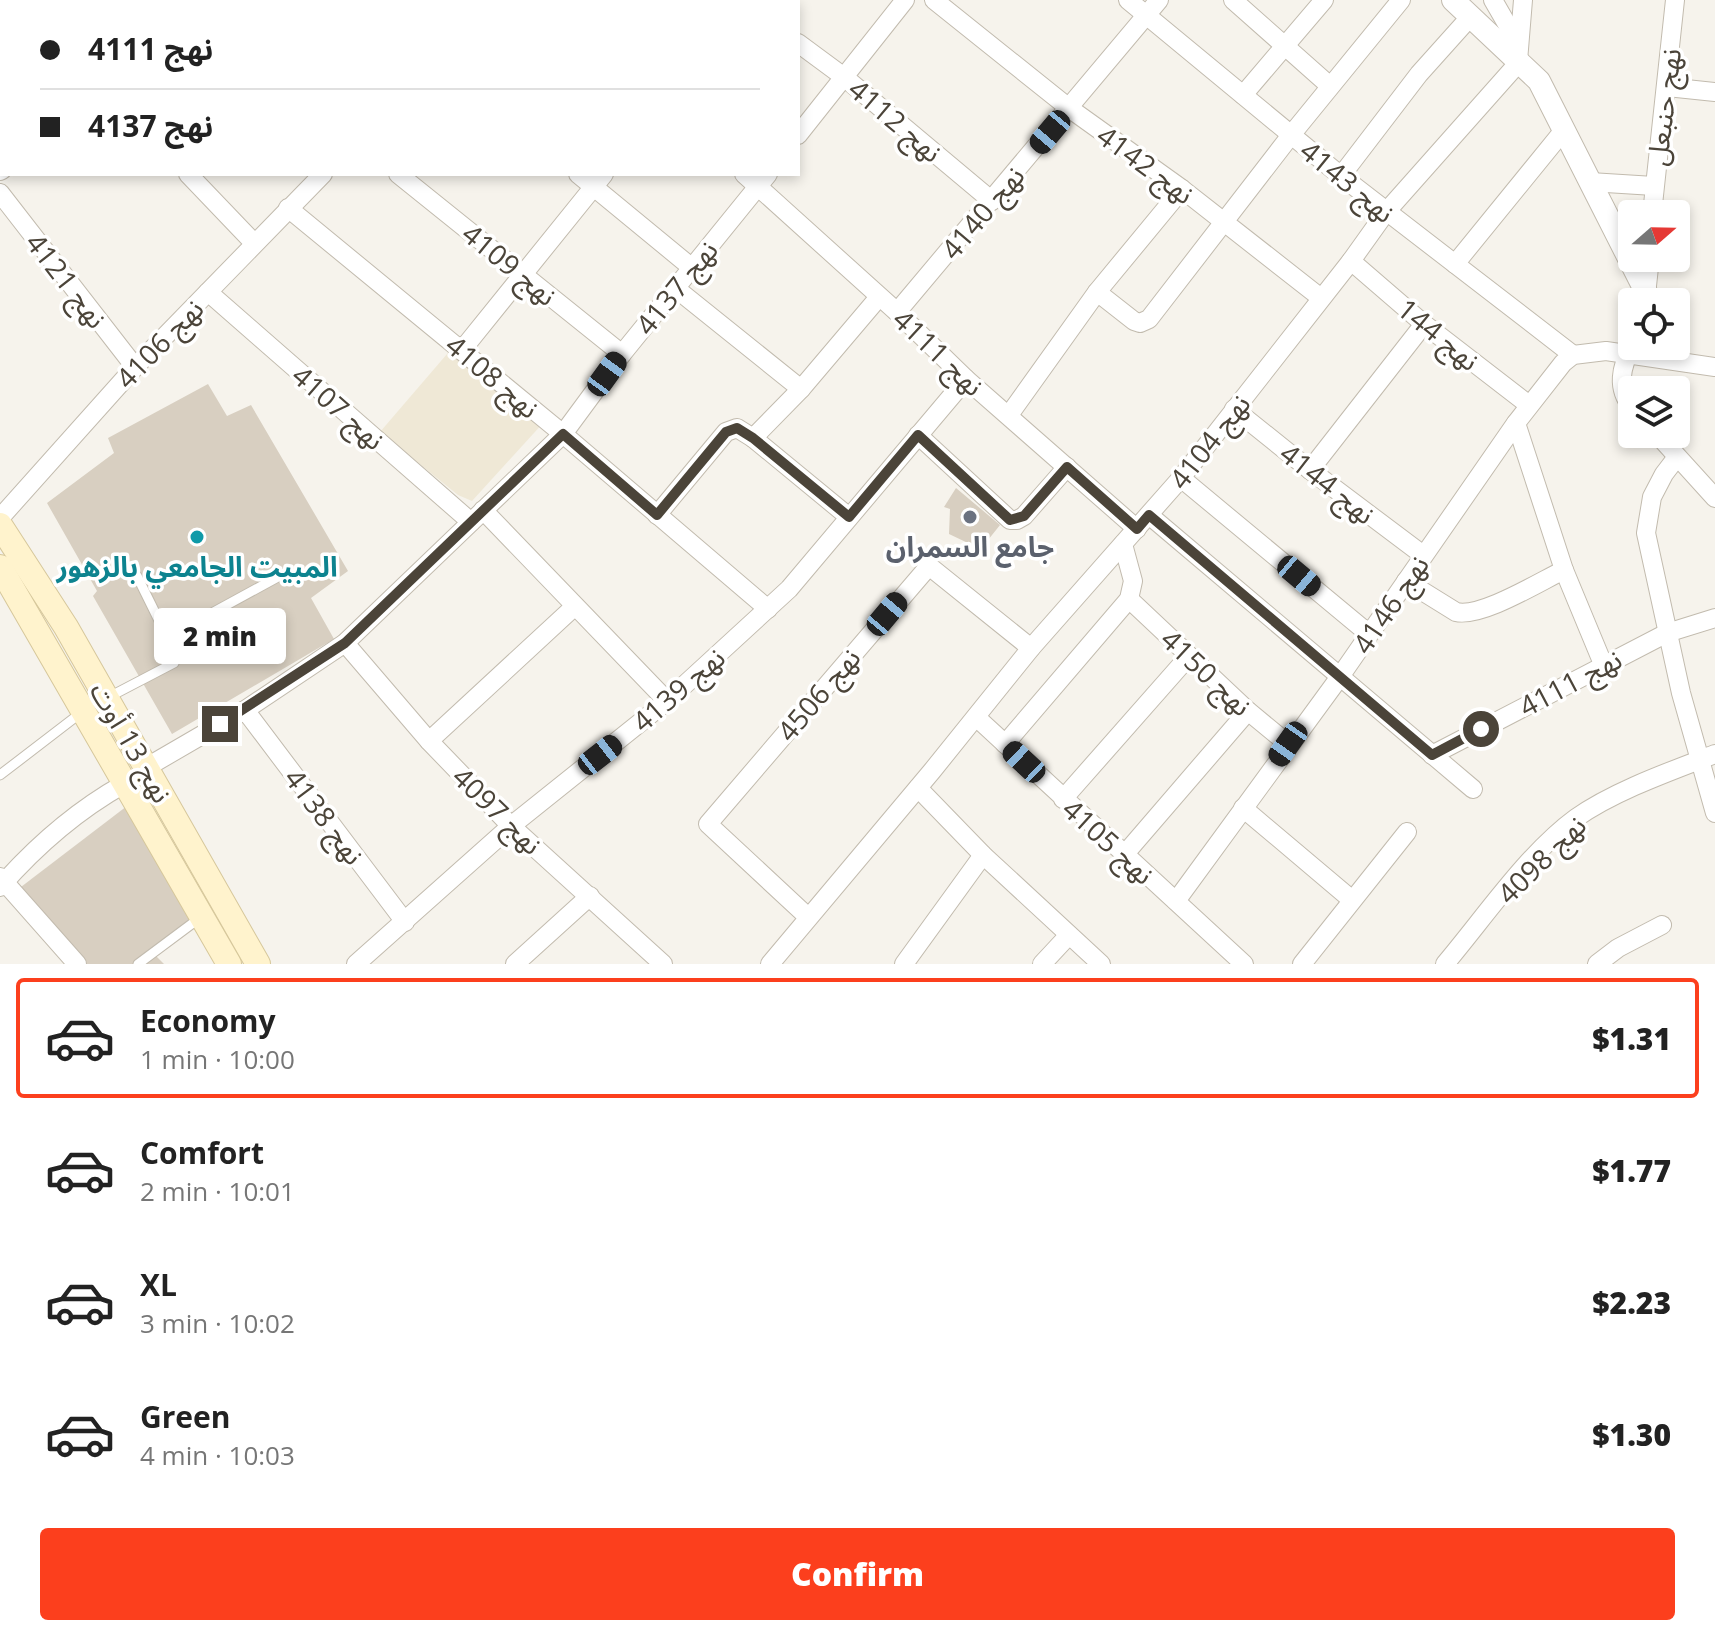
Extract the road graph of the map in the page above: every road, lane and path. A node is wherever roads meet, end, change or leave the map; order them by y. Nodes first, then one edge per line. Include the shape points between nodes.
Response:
1 (905, 0) edge
2 (934, 0) edge
3 (1128, 0) edge
4 (1159, 0) edge
5 (1233, 0) edge
6 (1324, 0) edge
7 (1401, 0) edge
8 (1453, 0) edge
9 (1493, 0) edge
10 (1523, 0) edge
11 (1675, 0) edge
12 (1146, 15) junction
13 (1471, 16) junction
14 (800, 44) edge
15 (1286, 46) junction
16 (1519, 53) junction
17 (844, 77) junction
18 (1330, 86) junction
19 (1667, 87) junction
20 (1715, 92) edge
21 (1243, 95) junction
22 (1069, 108) junction
23 (1564, 130) junction
24 (800, 132) edge
25 (1291, 135) junction
26 (190, 176) edge
27 (321, 176) edge
28 (400, 176) edge
29 (1341, 176) junction
30 (756, 178) edge
31 (599, 180) edge
32 (1590, 182) junction
33 (1654, 186) junction
34 (1182, 189) junction
35 (0, 193) edge
36 (1653, 200) edge
37 (992, 201) junction
38 (288, 208) junction
39 (1386, 212) junction
40 (1225, 223) junction
41 (254, 243) junction
42 (1351, 261) junction
43 (1455, 264) junction
44 (691, 267) junction
45 (523, 276) junction
46 (674, 287) junction
47 (1642, 288) edge
48 (208, 292) junction
49 (1097, 292) junction
50 (879, 297) junction
51 (1321, 298) junction
52 (897, 312) junction
53 (1424, 324) junction
54 (462, 350) junction
55 (1618, 350) edge
56 (622, 354) junction
57 (1573, 355) junction
58 (1682, 360) edge
59 (135, 367) junction
60 (1715, 367) edge
61 (966, 379) junction
62 (801, 389) junction
63 (1529, 405) junction
64 (1234, 409) junction
65 (1009, 415) junction
66 (1516, 423) junction
67 (563, 434) junction
68 (918, 435) junction
69 (753, 438) junction
70 (1669, 448) edge
71 (1677, 457) junction
72 (1067, 467) junction
73 (1310, 470) junction
74 (1181, 478) junction
75 (1715, 498) edge
76 (657, 515) junction
77 (477, 516) junction
78 (849, 517) junction
79 (0, 518) edge
80 (1143, 522) junction
81 (0, 525) edge
82 (1123, 544) junction
83 (1423, 555) junction
84 (0, 567) edge
85 (1564, 570) junction
86 (287, 572) dead end
87 (137, 576) dead end
88 (1406, 581) junction
89 (1129, 599) junction
90 (574, 607) junction
91 (768, 609) junction
92 (1715, 618) edge
93 (1667, 633) junction
94 (1369, 634) junction
95 (168, 637) junction
96 (345, 643) junction
97 (1031, 648) junction
98 (1189, 656) junction
99 (1603, 664) junction
100 (1339, 678) junction
101 (107, 698) junction
102 (667, 701) junction
103 (84, 710) junction
104 (245, 710) junction
105 (1248, 711) junction
106 (976, 717) junction
107 (429, 741) junction
108 (1005, 744) junction
109 (1288, 744) junction
110 (1432, 755) junction
111 (1707, 757) edge
112 (147, 767) junction
113 (0, 775) edge
114 (124, 784) junction
115 (918, 788) junction
116 (1473, 789) dead end
117 (1063, 799) junction
118 (1243, 808) junction
119 (1715, 813) edge
120 (511, 826) junction
121 (1407, 832) dead end
122 (983, 855) junction
123 (1124, 855) junction
124 (1, 882) edge
125 (590, 896) junction
126 (1352, 900) junction
127 (1176, 901) junction
128 (201, 917) junction
129 (808, 917) junction
130 (405, 922) junction
131 (1662, 925) dead end
132 (1069, 935) junction
133 (1620, 956) edge
134 (366, 961) edge
135 (77, 964) edge
136 (138, 964) edge
137 (229, 964) edge
138 (258, 964) edge
139 (515, 964) edge
140 (663, 964) edge
141 (770, 964) edge
142 (904, 964) edge
143 (1042, 964) edge
144 (1101, 964) edge
145 (1244, 964) edge
146 (1302, 964) edge
147 (1445, 964) edge
148 (1597, 964) edge

1 - 17 street
2 - 22 street, نهج 4142
3 - 12 street, نهج 4143
4 - 12 street, نهج 4140
5 - 15 street
6 - 15 street
7 - 18 street
8 - 13 street
9 - 16 street
10 - 16 street
11 - 19 street, نهج حنبعل
12 - 21 street, نهج 4143
12 - 22 street, نهج 4140
13 - 16 street
13 - 29 street
14 - 17 street, نهج 4112
15 - 18 street
15 - 21 street
16 - 23 street
16 - 39 street, نهج 4104
17 - 24 street
17 - 37 street, نهج 4112
18 - 25 street
19 - 20 street
19 - 33 street, نهج حنبعل
21 - 25 street, نهج 4143
22 - 34 street, نهج 4142
22 - 37 street, نهج 4140
23 - 32 street
23 - 43 street
25 - 29 street, نهج 4143
25 - 40 street
26 - 41 street
27 - 38 street, نهج 4106
28 - 45 street, نهج 4109
29 - 39 street, نهج 4143
30 - 44 street, نهج 4137
30 - 50 street, نهج 4111
31 - 44 street
31 - 45 street
32 - 33 street
32 - 47 street
33 - 36 street, نهج حنبعل
34 - 40 street, نهج 4142
34 - 49 street
35 - 59 street, نهج 4121
37 - 52 street, نهج 4140
38 - 41 street, نهج 4106
38 - 54 street, نهج 4108
39 - 42 street, نهج 4104
39 - 43 street, نهج 4143
40 - 49 street via 1145,322 1134,321
40 - 51 street, نهج 4142
41 - 48 street, نهج 4106
42 - 51 street, نهج 4104
42 - 53 street, نهج 144
43 - 57 street, نهج 4143
44 - 46 street, نهج 4137
45 - 54 street
45 - 56 street, نهج 4109
46 - 56 street, نهج 4137
46 - 62 street
48 - 59 street, نهج 4106
48 - 77 street, نهج 4107
49 - 65 street
50 - 52 street, نهج 4111
50 - 62 street
51 - 64 street, نهج 4104
52 - 61 street, نهج 4111
53 - 63 street, نهج 144
53 - 73 street
54 - 67 street, نهج 4108
55 - 57 street
56 - 67 street, نهج 4137
57 - 63 street, نهج 4146
58 - 60 street
59 - 79 street, نهج 4106
61 - 65 street, نهج 4111
61 - 68 street, نهج 4139
62 - 69 street
63 - 66 street, نهج 4146
64 - 73 street, نهج 4144
64 - 74 street, نهج 4104
65 - 72 street, نهج 4111
66 - 83 street, نهج 4146
66 - 85 street
67 - 76 street, نهج 4108
67 - 77 street, نهج 4137
68 - 72 street via 1010,520 1024,516
68 - 78 street, نهج 4139
69 - 76 street via 737,428 726,432
69 - 78 street
70 - 71 street
71 - 75 street
71 - 93 street via 1652,497 1646,533
72 - 80 street, نهج 4111
73 - 83 street, نهج 4144
74 - 80 street, نهج 4104
74 - 94 street
76 - 91 street, نهج 4108
77 - 90 street, نهج 4107
77 - 96 street, نهج 4137
78 - 91 street, نهج 4139
80 - 82 street, نهج 4104
80 - 100 street, نهج 4111
81 - 101 main road, نهج 13 أوت
82 - 89 street via 1133,581
82 - 97 street, نهج 4104
83 - 88 street, نهج 4146
84 - 103 main road, نهج 13 أوت
85 - 88 street via 1470,613 1456,612
85 - 99 street
86 - 95 lane
87 - 95 lane
88 - 94 street, نهج 4146
89 - 98 street, نهج 4150
89 - 108 street
90 - 102 street, نهج 4107
90 - 107 street
91 - 102 street, نهج 4139
92 - 93 street, نهج 4111
93 - 99 street, نهج 4111
93 - 111 street
94 - 100 street, نهج 4146
95 - 101 lane via 177,657 174,663
96 - 104 street, نهج 4137
96 - 107 street, نهج 4097
97 - 106 street, نهج 4104
97 - 129 street, نهج 4506 via 929,566 708,824
98 - 105 street, نهج 4150
98 - 117 street
99 - 110 street, نهج 4111
100 - 109 street, نهج 4146
100 - 110 street, نهج 4111
101 - 112 main road, نهج 13 أوت
102 - 120 street, نهج 4139
103 - 113 lane
103 - 114 main road, نهج 13 أوت
104 - 112 street, نهج 4137
104 - 130 street, نهج 4138
105 - 109 street, نهج 4150
105 - 123 street
106 - 108 street, نهج 4105
106 - 115 street, نهج 4104
107 - 120 street, نهج 4097
108 - 117 street, نهج 4105
109 - 118 street, نهج 4146
110 - 116 street, نهج 4111
111 - 119 street
111 - 147 street, نهج 4098 via 1576,818 1532,860
112 - 138 main road, نهج 13 أوت
114 - 124 street via 69,819
114 - 128 main road, نهج 13 أوت
115 - 122 street
115 - 129 street, نهج 4104
117 - 123 street, نهج 4105
118 - 126 street
118 - 127 street, نهج 4146
120 - 125 street, نهج 4097
120 - 130 street, نهج 4139
121 - 126 street
122 - 132 street
122 - 142 street
123 - 127 street, نهج 4105
124 - 135 street
125 - 139 street
125 - 140 street, نهج 4097
126 - 146 street
127 - 145 street, نهج 4105
128 - 136 lane
128 - 137 main road, نهج 13 أوت
129 - 141 street, نهج 4104
130 - 134 street, نهج 4139
131 - 133 street
132 - 143 street
132 - 144 street
133 - 148 street

